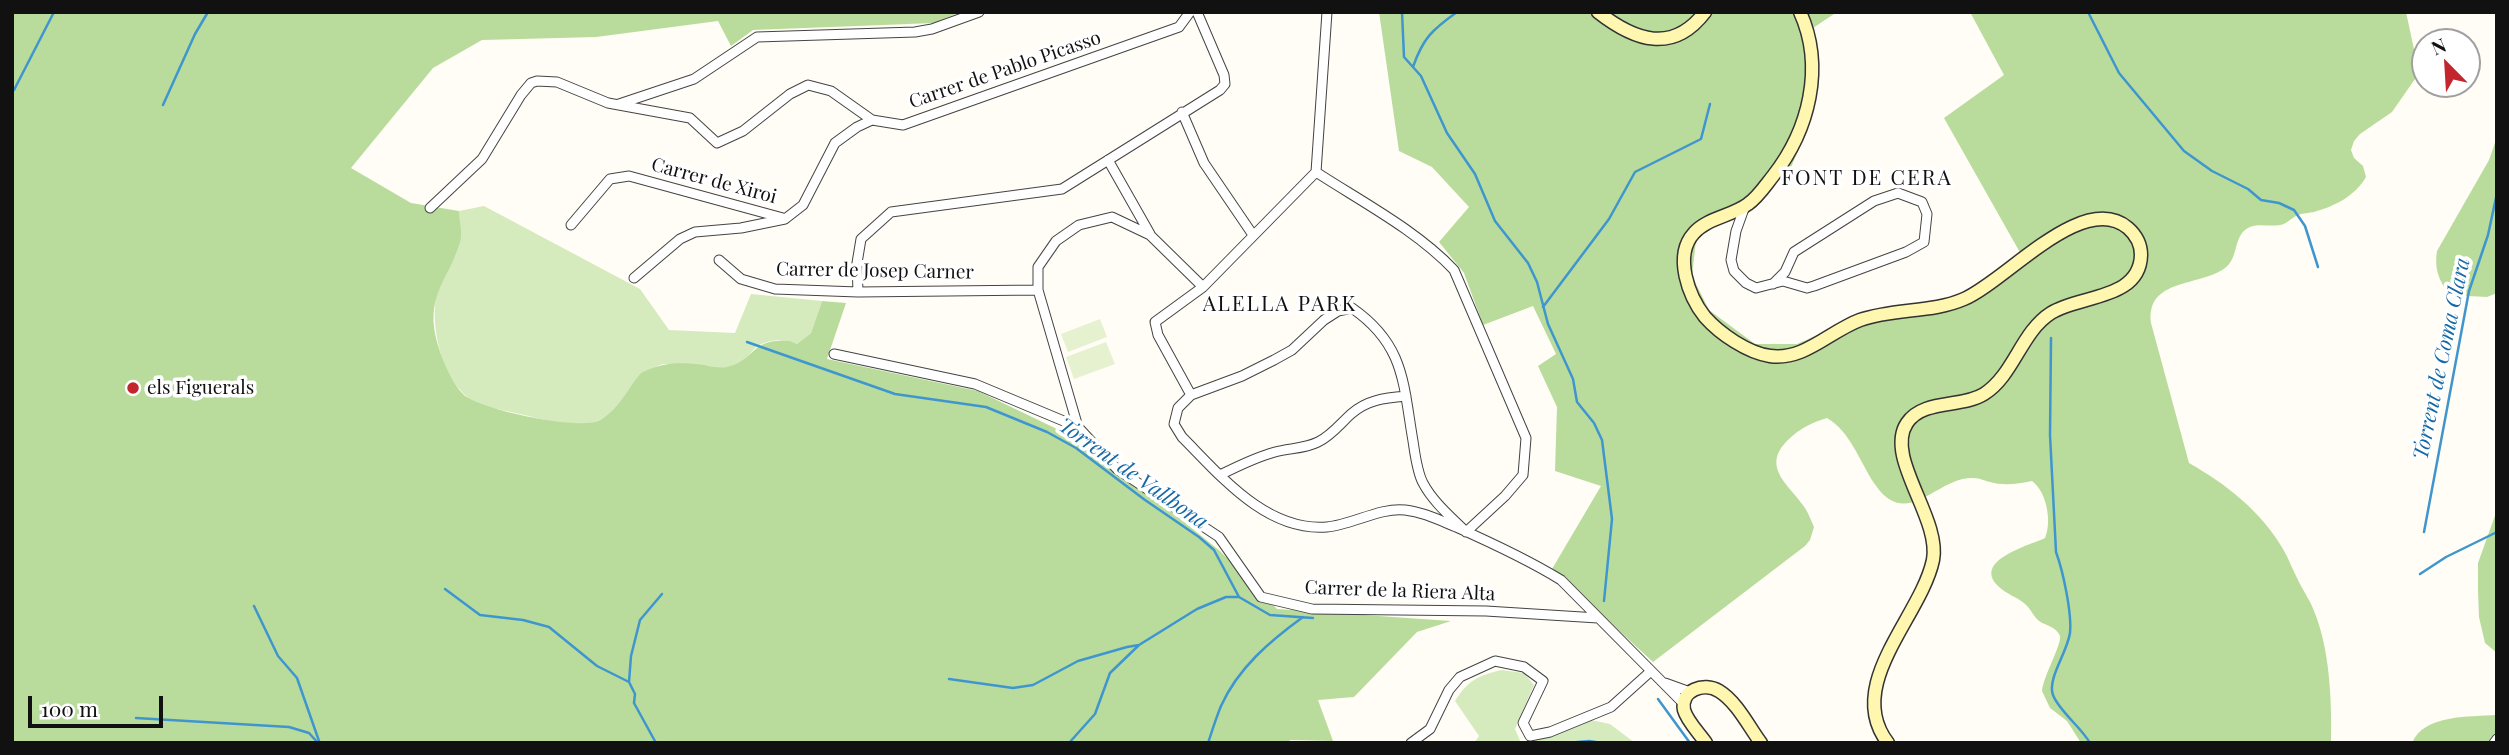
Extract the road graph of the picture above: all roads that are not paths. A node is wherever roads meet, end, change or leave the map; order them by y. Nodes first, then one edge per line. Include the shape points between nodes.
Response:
1 (979, 12) edge
2 (1190, 12) edge
3 (1197, 12) edge
4 (1327, 12) edge
5 (1598, 12) edge
6 (1705, 12) edge
7 (1801, 12) edge
8 (618, 104) junction
9 (1182, 112) junction
10 (872, 120) junction
11 (1108, 160) junction
12 (1316, 172) junction
13 (1745, 206) junction
14 (430, 208) dead end
15 (785, 219) junction
16 (571, 225) dead end
17 (1253, 235) junction
18 (1150, 236) junction
19 (719, 260) dead end
20 (634, 278) dead end
21 (1773, 284) junction
22 (1203, 288) junction
23 (1038, 290) junction
24 (858, 292) junction
25 (834, 354) dead end
26 (1191, 395) junction
27 (1406, 396) junction
28 (1078, 427) junction
29 (1220, 475) junction
30 (1466, 532) junction
31 (1598, 618) junction
32 (1651, 671) junction
33 (1687, 698) junction
34 (1411, 743) edge
35 (1706, 743) edge
36 (1761, 743) edge
37 (1888, 743) edge

1 - 8 street via 915,32 757,37 694,79
2 - 10 street, Carrer de Pablo Picasso via 1179,27 904,125
3 - 9 street via 1225,84
4 - 12 street
5 - 6 main road via 1637,33 1664,39 1685,33
7 - 13 main road via 1812,54 1805,120 1788,156
8 - 10 street via 690,118 717,143 743,131 808,85 831,91
8 - 14 street via 556,82 531,83 482,159
9 - 11 street
9 - 17 street via 1204,163
10 - 15 street via 835,144 803,205
11 - 18 street
11 - 24 street via 1062,189 891,212 861,239
12 - 17 street
12 - 30 street via 1392,221 1454,270 1526,438 1523,475
13 - 21 street via 1731,260 1734,271 1756,288
13 - 37 main road via 1694,233 1686,250 1685,270 1693,296 1713,325 1732,339 1774,357 1804,351 1856,321 1959,302 2081,222 2098,218 2118,222 2139,243 2141,259 2128,282 2108,294 2051,313 2034,328 1999,380 1984,394 1923,410 1905,426 1902,451 1931,526 1934,548 1927,578 1878,676 1876,718
15 - 16 street, Carrer de Xiroi via 629,176 610,178
15 - 20 street via 695,232
17 - 22 street
18 - 22 street
18 - 23 street via 1112,217 1079,225 1056,241 1038,267
19 - 24 street, Carrer de Josep Carner via 741,279 775,289
21 - 21 street via 1794,252 1874,201 1898,193 1922,202 1927,214 1924,242 1906,252 1807,288 1791,281
22 - 26 street via 1155,322
23 - 24 street, Carrer de Josep Carner
23 - 28 street, Carrer de la Riera Alta
25 - 28 street via 975,384
26 - 27 street via 1292,351 1324,320 1352,308 1388,342 1401,369
26 - 29 street via 1178,408 1174,425
27 - 29 street via 1375,399 1318,442 1248,460
27 - 30 street via 1422,482
28 - 31 street, Carrer de la Riera Alta via 1117,469 1219,537 1261,597 1312,609
29 - 30 street via 1244,497 1295,524 1327,527 1401,509 1418,511
30 - 31 street via 1561,580
31 - 32 street
32 - 33 street
32 - 34 street via 1611,707 1530,736 1523,723 1543,681 1524,667 1495,661 1460,677 1448,690 1430,729
33 - 35 main road via 1687,715
33 - 36 main road via 1702,687 1719,691

